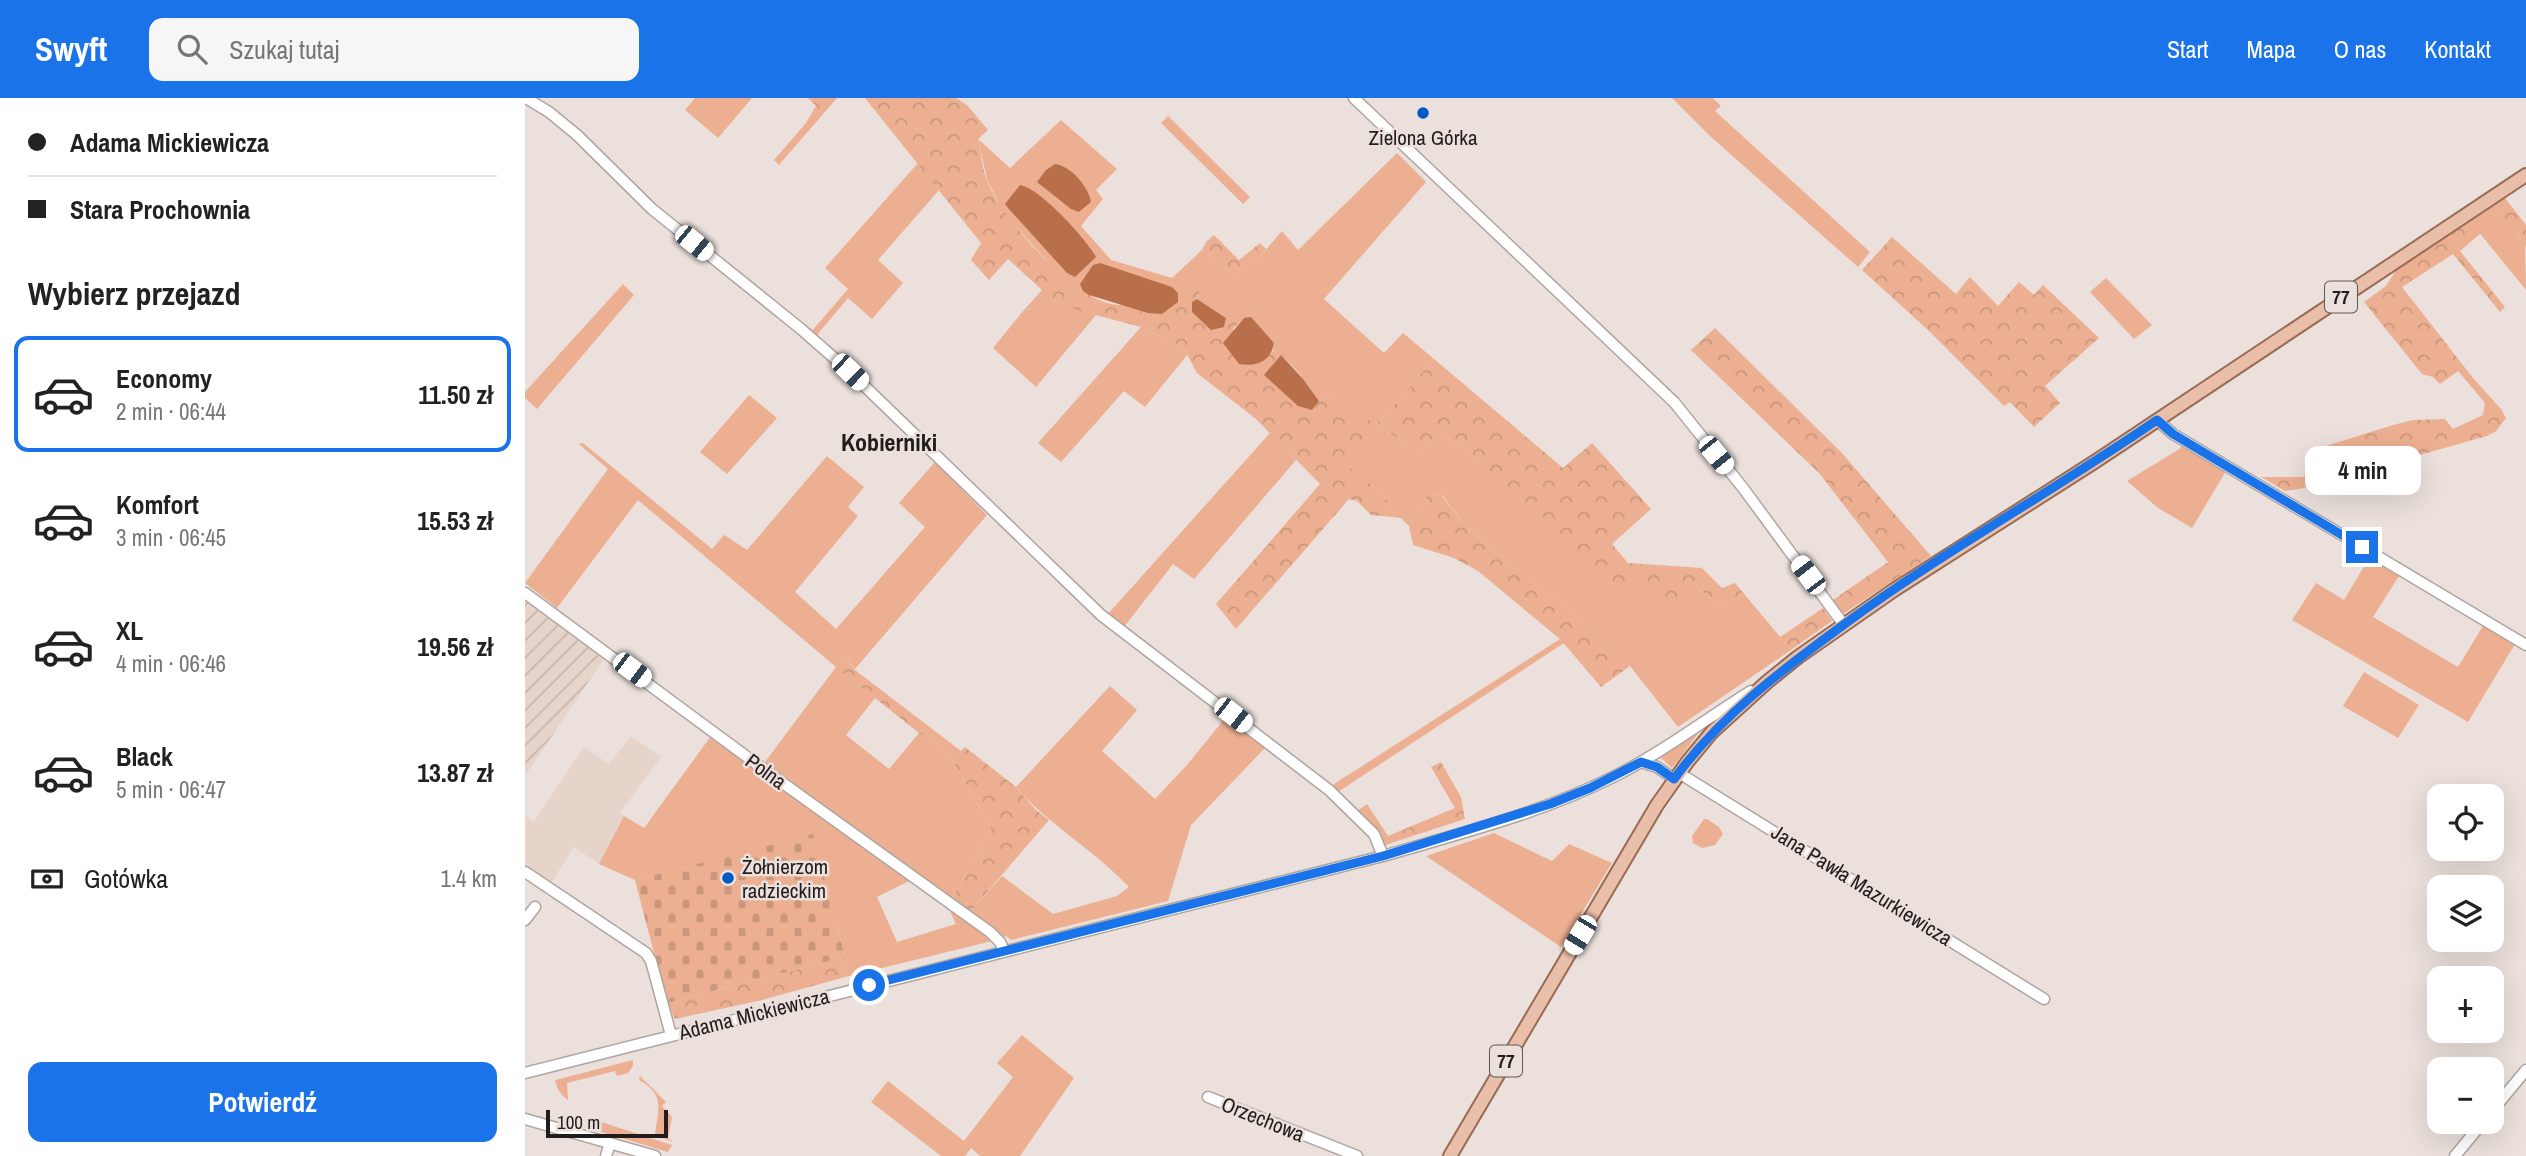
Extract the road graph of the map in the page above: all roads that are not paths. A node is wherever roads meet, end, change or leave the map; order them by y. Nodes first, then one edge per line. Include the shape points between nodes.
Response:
1 (526, 98) edge
2 (1354, 98) edge
3 (2526, 175) edge
4 (2157, 420) junction
5 (525, 593) edge
6 (1844, 625) junction
7 (2526, 645) edge
8 (1766, 682) junction
9 (1641, 762) junction
10 (1677, 776) junction
11 (1383, 856) junction
12 (525, 872) edge
13 (535, 907) dead end
14 (525, 920) edge
15 (1004, 951) junction
16 (2044, 999) dead end
17 (671, 1035) junction
18 (2526, 1070) edge
19 (526, 1072) edge
20 (1209, 1097) dead end
21 (2504, 1097) edge
22 (525, 1119) edge
23 (2473, 1134) edge
24 (610, 1143) junction
25 (606, 1156) edge
26 (655, 1156) edge
27 (1357, 1156) edge
28 (1450, 1156) edge
29 (2455, 1156) edge

1 - 11 street via 577,135 652,209 850,372 1101,615 1329,790 1374,834
2 - 6 street via 1674,402
3 - 4 main road, 77
4 - 6 main road, Adama Mickiewicza / 77
4 - 7 street via 2173,434
5 - 15 street, Polna via 991,932
6 - 8 main road, Adama Mickiewicza / 77
8 - 9 street, Adama Mickiewicza
8 - 10 main road, Adama Mickiewicza / 77 via 1712,732
9 - 10 street, Jana Pawła Mazurkiewicza
9 - 11 street, Adama Mickiewicza via 1550,804
10 - 16 street, Jana Pawła Mazurkiewicza
10 - 28 main road, 77
11 - 15 street, Adama Mickiewicza
12 - 17 street via 646,953
13 - 14 street
15 - 17 street, Adama Mickiewicza
17 - 19 street, Adama Mickiewicza
18 - 21 street
20 - 27 street, Orzechowa
22 - 24 street
23 - 29 street
24 - 25 street
24 - 26 street

